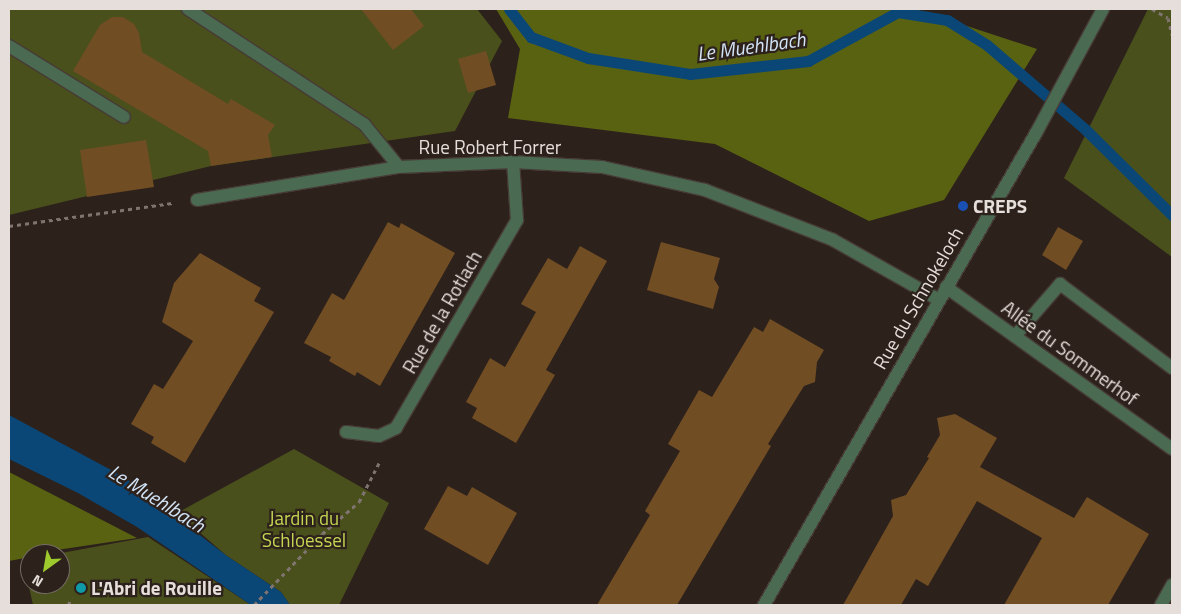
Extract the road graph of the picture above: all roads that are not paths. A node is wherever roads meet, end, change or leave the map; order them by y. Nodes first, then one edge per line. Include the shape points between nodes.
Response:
1 (188, 9) edge
2 (1103, 9) edge
3 (9, 46) edge
4 (124, 116) dead end
5 (513, 162) junction
6 (400, 167) junction
7 (198, 200) road end
8 (946, 287) junction
9 (939, 300) junction
10 (1015, 336) junction
11 (1172, 368) edge
12 (346, 432) dead end
13 (1172, 450) edge
14 (1172, 585) edge
15 (764, 605) edge
16 (1161, 605) edge

1 - 6 street via 364,124
2 - 8 street, Rue du Schnokeloch via 1036,133
3 - 4 street
5 - 6 street, Rue Robert Forrer
5 - 9 street, Rue Robert Forrer via 602,167 705,190 833,240
5 - 12 street, Rue de la Rotlach via 517,220 396,428 379,436
6 - 7 street, Rue Robert Forrer
8 - 9 street, Rue du Schnokeloch
8 - 10 street, Allée du Sommerhof
9 - 15 street, Rue du Schnokeloch
10 - 11 street via 1060,284
10 - 13 street, Allée du Sommerhof
14 - 16 street

